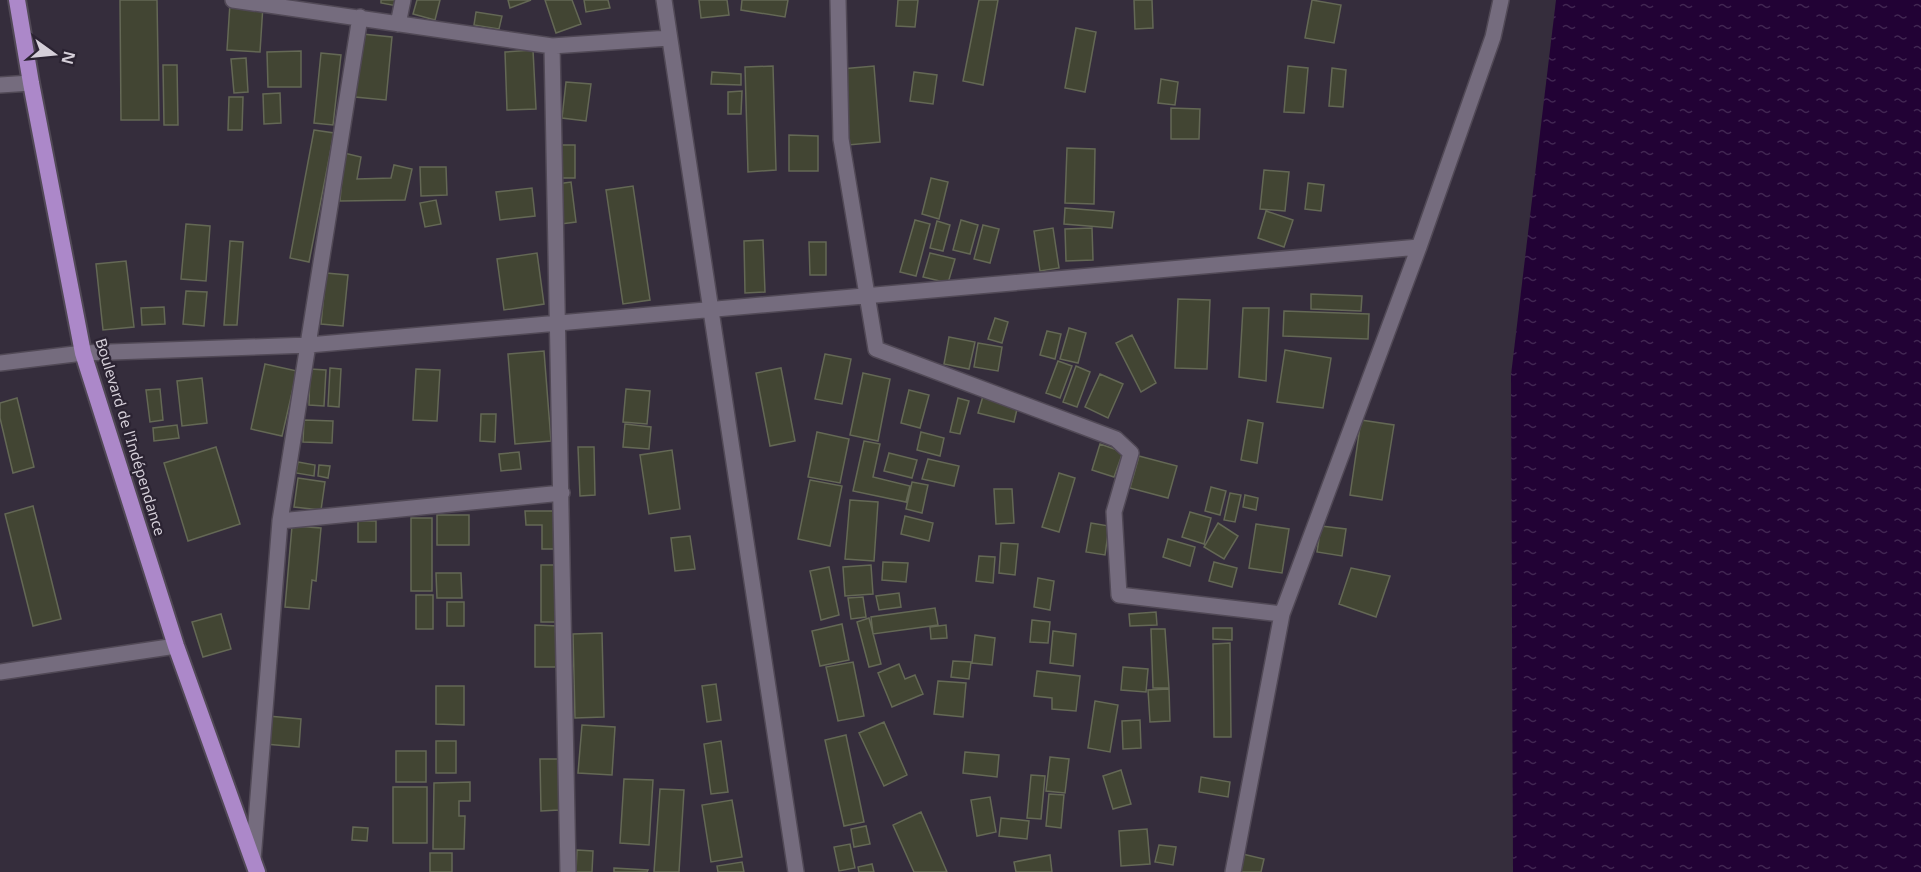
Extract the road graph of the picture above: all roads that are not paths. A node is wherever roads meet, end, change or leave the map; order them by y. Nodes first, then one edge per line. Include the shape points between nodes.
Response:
1 (17, 0) edge
2 (233, 0) edge
3 (403, 0) edge
4 (664, 0) edge
5 (838, 0) edge
6 (1501, 0) edge
7 (360, 17) junction
8 (398, 24) junction
9 (669, 38) junction
10 (552, 46) junction
11 (31, 83) junction
12 (0, 85) edge
13 (1419, 248) junction
14 (868, 296) junction
15 (712, 309) junction
16 (558, 323) junction
17 (309, 345) junction
18 (82, 352) junction
19 (0, 363) edge
20 (562, 493) junction
21 (280, 521) junction
22 (1282, 614) junction
23 (176, 646) junction
24 (0, 672) edge
25 (255, 866) edge
26 (568, 872) edge
27 (796, 872) edge
28 (1233, 872) edge

1 - 11 highway, Boulevard de l'Indépendance
2 - 7 street
3 - 8 street
4 - 9 street
5 - 14 street via 841,139
6 - 13 street via 1492,37
7 - 8 street
7 - 17 street
8 - 10 street
9 - 10 street
9 - 15 street
10 - 16 street
11 - 12 street
11 - 18 highway, Boulevard de l'Indépendance
13 - 14 street
13 - 22 street
14 - 15 street
14 - 22 street via 876,349 1116,439 1131,453 1114,512 1119,595
15 - 16 street
15 - 27 street
16 - 17 street
16 - 20 street
17 - 18 street
17 - 21 street
18 - 19 street
18 - 23 highway, Boulevard de l'Indépendance
20 - 21 street
20 - 26 street
21 - 25 street
22 - 28 street
23 - 24 street
23 - 25 highway, Boulevard de l'Indépendance

